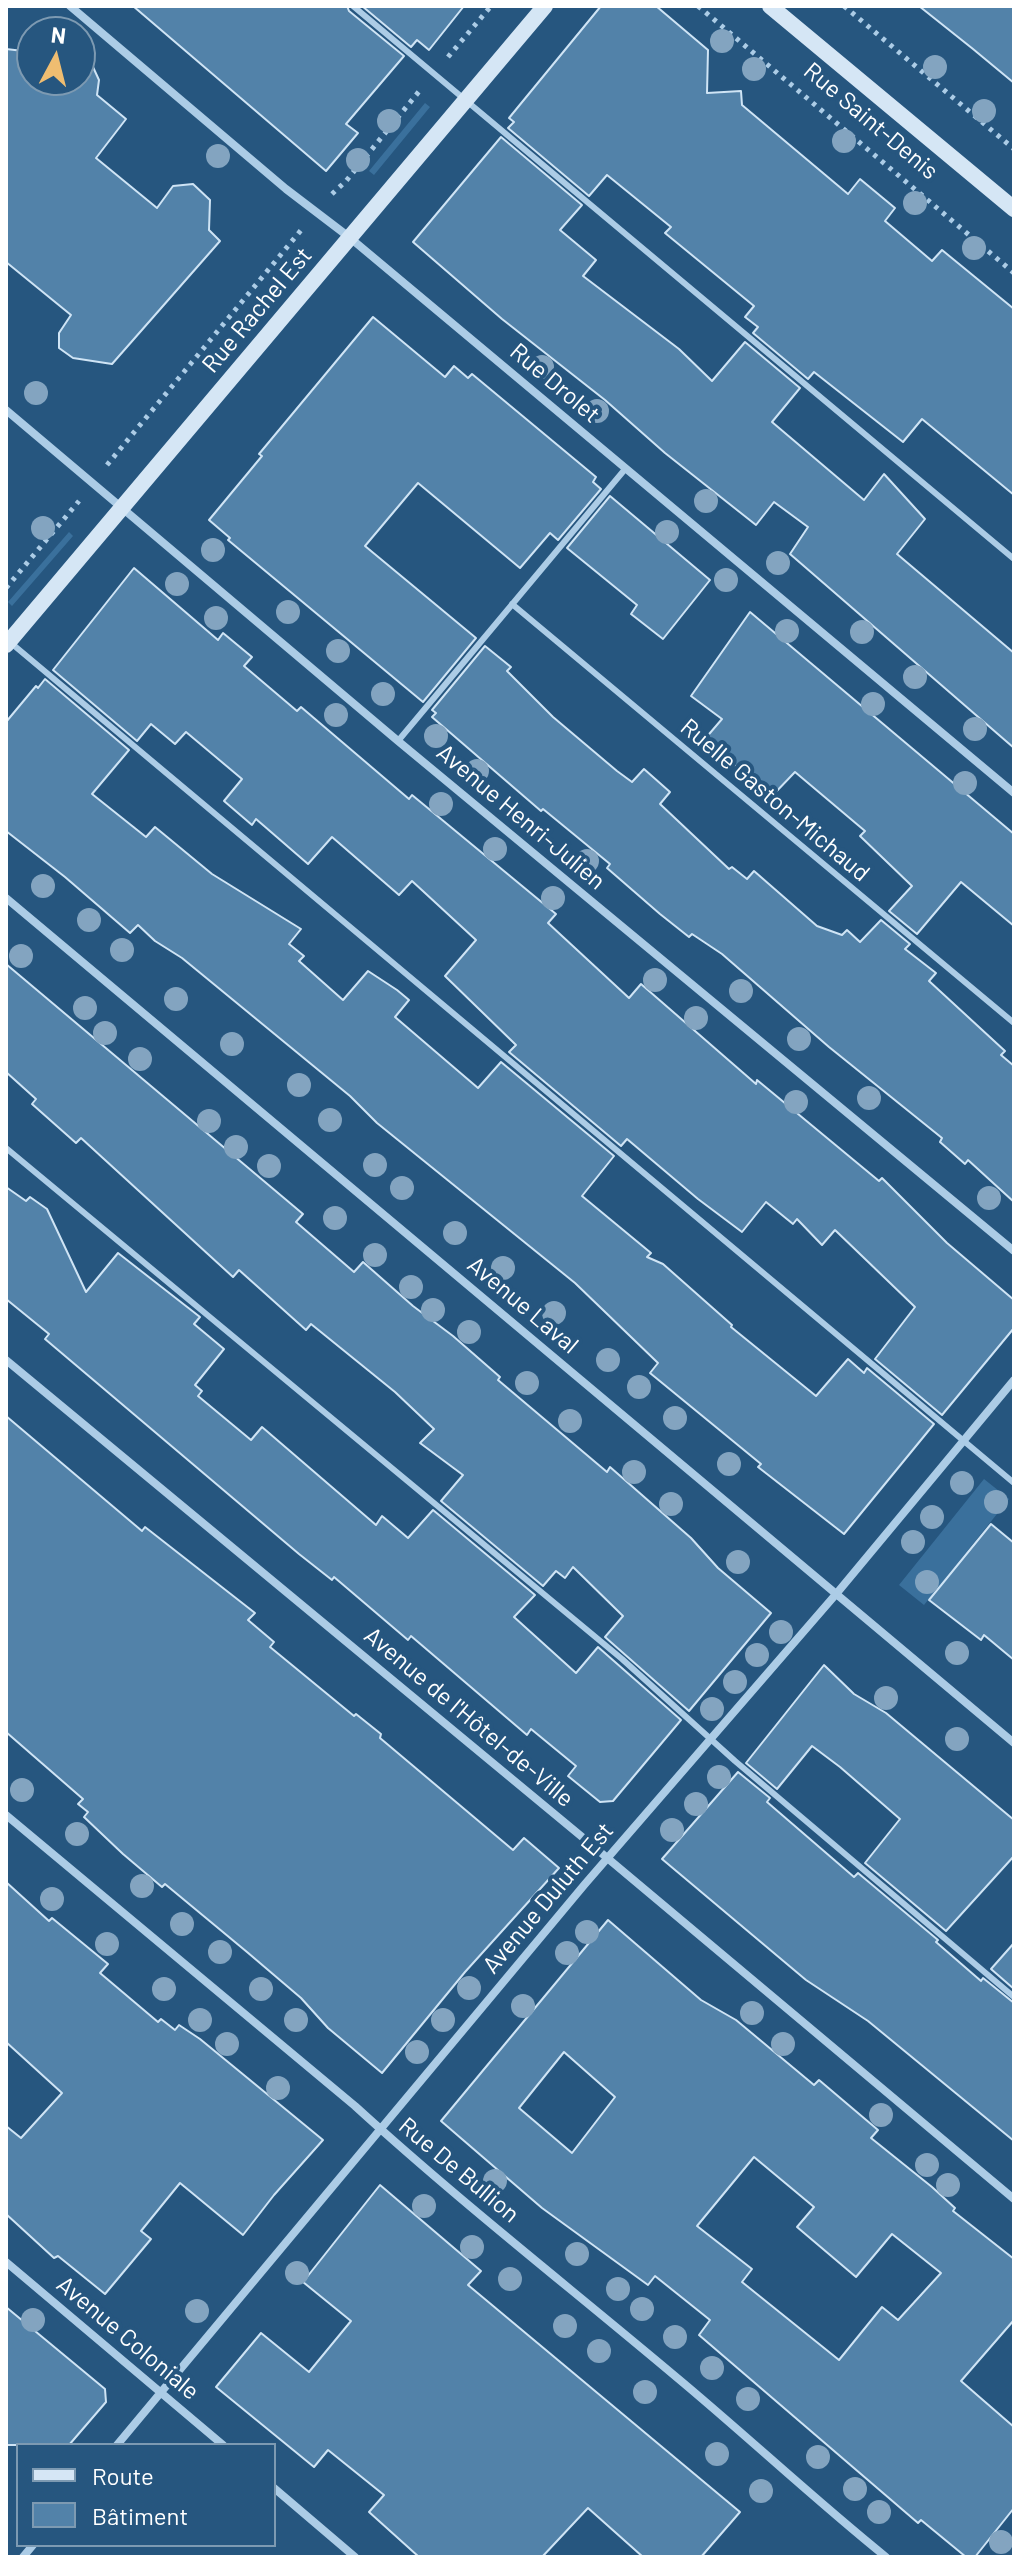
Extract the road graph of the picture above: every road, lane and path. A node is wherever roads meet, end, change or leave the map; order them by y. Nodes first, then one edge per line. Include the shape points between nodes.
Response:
1 (70, 6) edge
2 (353, 6) edge
3 (491, 6) edge
4 (545, 6) edge
5 (698, 6) edge
6 (770, 6) edge
7 (844, 6) edge
8 (444, 61) dead end
9 (424, 86) dead end
10 (465, 101) junction
11 (1014, 149) edge
12 (1014, 209) edge
13 (315, 213) junction
14 (349, 237) junction
15 (1014, 273) edge
16 (6, 410) edge
17 (626, 468) junction
18 (94, 483) junction
19 (123, 507) junction
20 (1014, 559) edge
21 (6, 588) edge
22 (512, 604) junction
23 (7, 642) edge
24 (398, 741) junction
25 (1014, 793) edge
26 (6, 898) edge
27 (1014, 1023) edge
28 (6, 1148) edge
29 (1014, 1251) edge
30 (6, 1360) edge
31 (1014, 1380) edge
32 (965, 1440) junction
33 (1014, 1483) edge
34 (837, 1593) junction
35 (712, 1738) junction
36 (1014, 1743) edge
37 (6, 1815) edge
38 (607, 1858) junction
39 (1014, 1997) edge
40 (380, 2130) junction
41 (1014, 2199) edge
42 (6, 2262) edge
43 (161, 2391) junction
44 (119, 2443) edge
45 (221, 2443) edge
46 (276, 2490) edge
47 (355, 2557) edge
48 (886, 2557) edge

1 - 13 street, Rue Drolet
2 - 10 lane
3 - 8 path
4 - 10 main road, Rue Rachel Est
5 - 15 path, Rue Saint-Denis
6 - 12 main road, Rue Saint-Denis
7 - 11 path
9 - 13 path, Rue Rachel Est
10 - 14 main road, Rue Rachel Est
10 - 20 lane
13 - 14 street, Rue Drolet
13 - 18 path, Rue Rachel Est
14 - 17 street, Rue Drolet
14 - 19 main road, Rue Rachel Est
16 - 18 street, Avenue Henri-Julien
17 - 22 lane
17 - 25 street, Rue Drolet
18 - 19 street, Avenue Henri-Julien
18 - 21 path, Rue Rachel Est
19 - 23 main road, Rue Rachel Est
19 - 24 street, Avenue Henri-Julien
22 - 24 lane
22 - 27 lane, Ruelle Gaston-Michaud
23 - 32 lane
24 - 29 street, Avenue Henri-Julien
26 - 34 street, Avenue Laval
28 - 35 lane
30 - 38 street, Avenue de l'Hôtel-de-Ville
31 - 32 street, Avenue Duluth Est
32 - 33 lane
32 - 34 street, Avenue Duluth Est
34 - 35 street, Avenue Duluth Est
34 - 36 street, Avenue Laval
35 - 38 street, Avenue Duluth Est
35 - 39 lane
37 - 40 street, Rue De Bullion
38 - 40 street, Avenue Duluth Est
38 - 41 street, Avenue de l'Hôtel-de-Ville
40 - 43 street, Avenue Duluth Est
40 - 48 street, Rue De Bullion
42 - 43 street, Avenue Coloniale
43 - 44 street, Avenue Duluth Est
43 - 45 street, Avenue Coloniale
46 - 47 street

